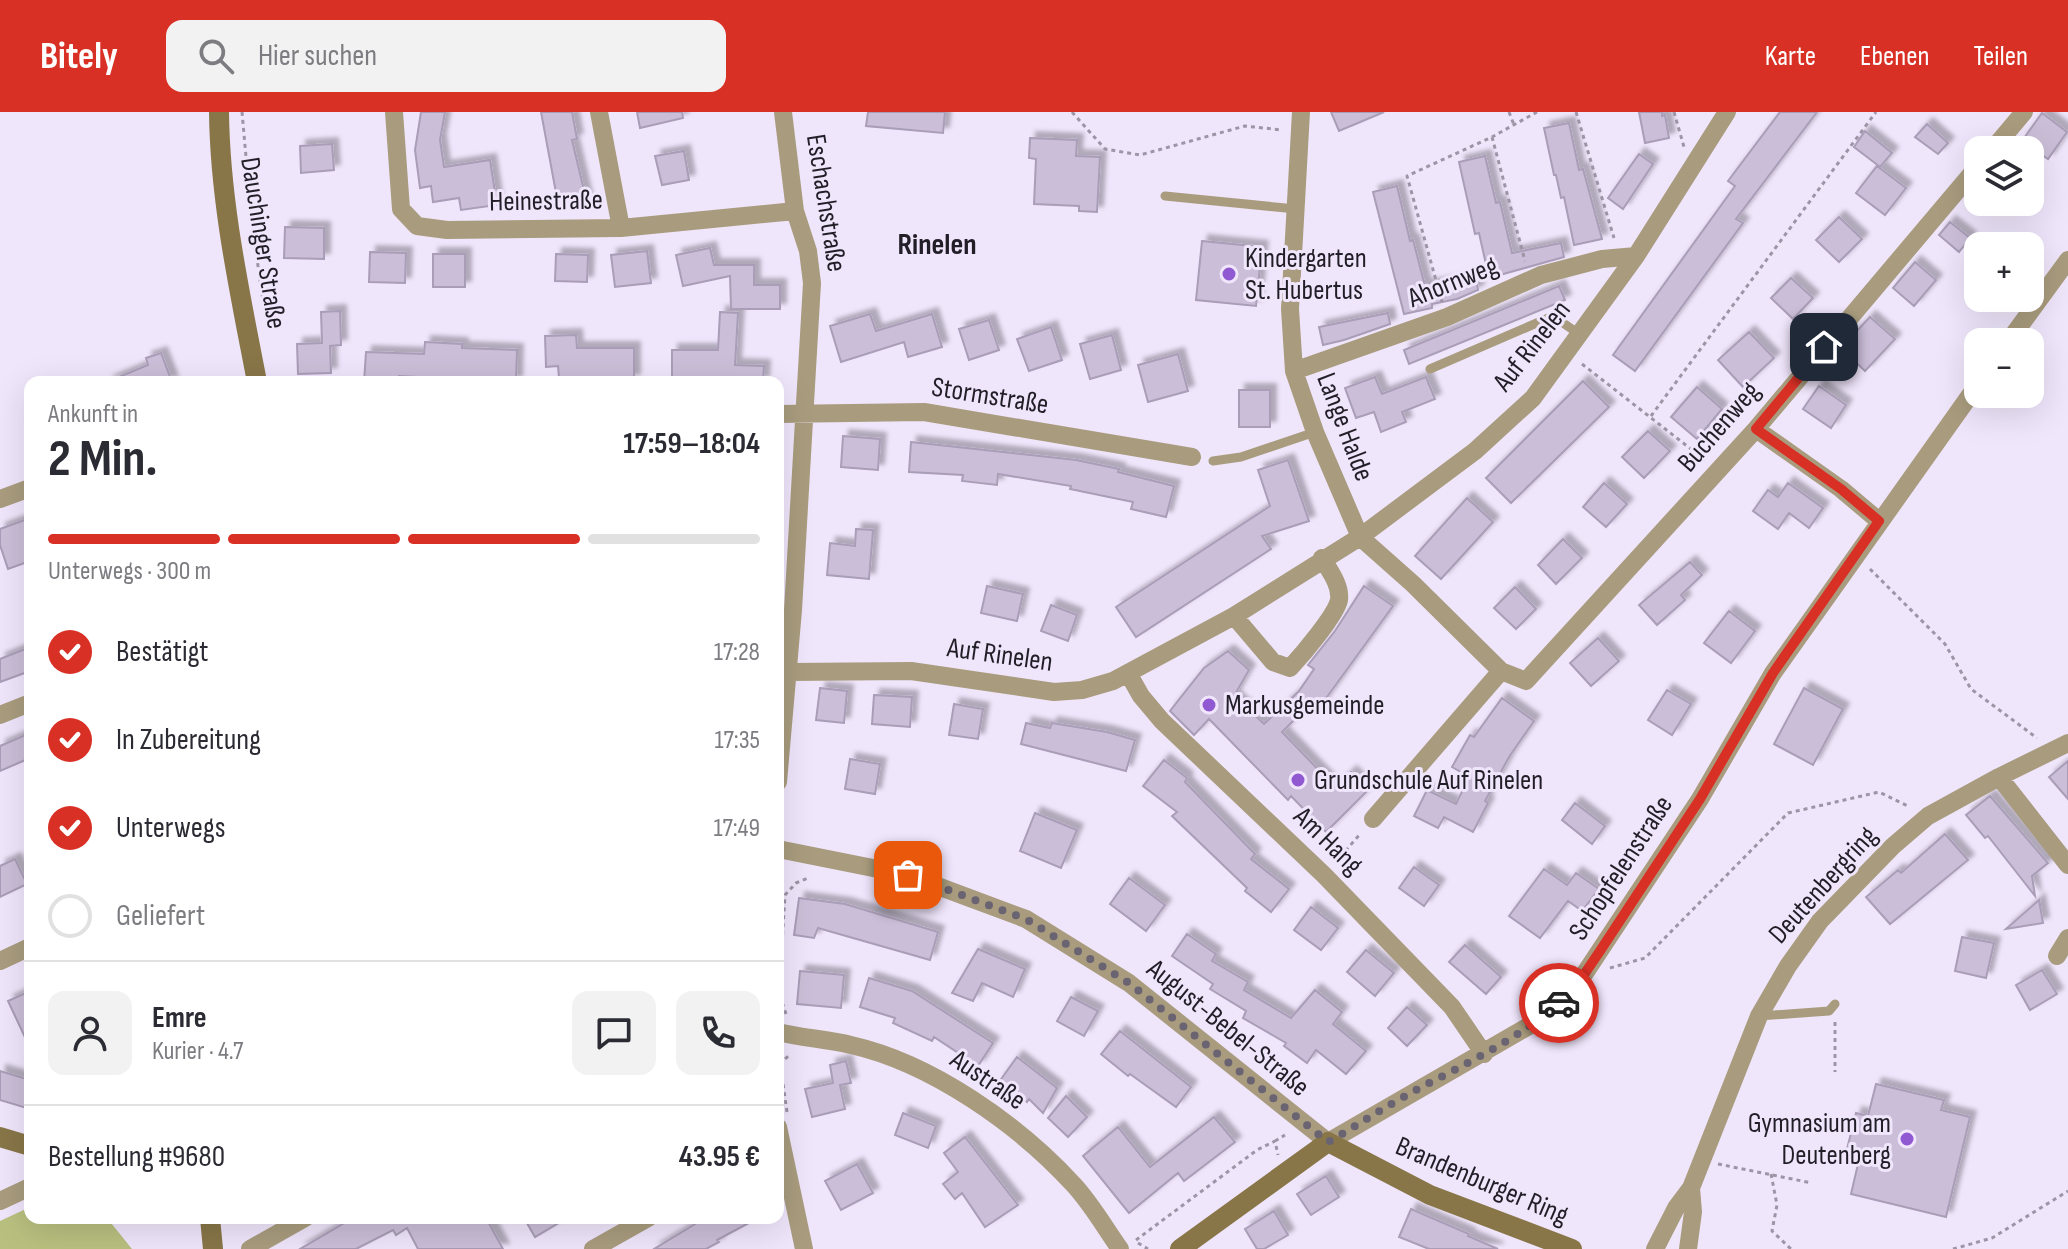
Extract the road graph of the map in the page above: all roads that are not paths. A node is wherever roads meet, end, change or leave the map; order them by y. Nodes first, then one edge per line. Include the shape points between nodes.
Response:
1 (219, 112) edge
2 (394, 112) edge
3 (599, 112) edge
4 (783, 112) edge
5 (1301, 112) edge
6 (1727, 112) edge
7 (2024, 112) edge
8 (2004, 136) edge
9 (1964, 183) edge
10 (1165, 196) dead end
11 (1296, 209) junction
12 (795, 211) junction
13 (621, 228) junction
14 (1628, 256) junction
15 (2068, 260) edge
16 (2018, 328) edge
17 (1579, 334) junction
18 (1430, 369) dead end
19 (1294, 371) junction
20 (256, 376) edge
21 (1964, 403) edge
22 (784, 414) edge
23 (804, 415) junction
24 (1756, 429) junction
25 (1315, 432) junction
26 (1192, 457) dead end
27 (1213, 461) dead end
28 (24, 490) edge
29 (0, 499) edge
30 (1879, 521) junction
31 (1360, 537) junction
32 (1322, 558) junction
33 (785, 610) edge
34 (1234, 616) junction
35 (1501, 671) junction
36 (788, 672) junction
37 (1128, 673) junction
38 (1526, 681) joint
39 (24, 705) edge
40 (0, 715) edge
41 (784, 716) edge
42 (2060, 747) edge
43 (1999, 777) junction
44 (1373, 819) road end
45 (784, 850) edge
46 (2068, 865) edge
47 (2068, 938) edge
48 (24, 950) edge
49 (2057, 956) dead end
50 (0, 961) edge
51 (1832, 1007) road end
52 (1759, 1016) junction
53 (784, 1033) edge
54 (1484, 1054) junction
55 (0, 1137) edge
56 (1328, 1142) junction
57 (24, 1144) edge
58 (784, 1168) edge
59 (1691, 1188) junction
60 (24, 1190) edge
61 (0, 1201) edge
62 (207, 1224) edge
63 (294, 1224) edge
64 (637, 1224) edge
65 (1127, 1245) edge
66 (213, 1249) edge
67 (250, 1249) edge
68 (593, 1249) edge
69 (804, 1249) edge
70 (1180, 1249) edge
71 (1569, 1249) edge
72 (1655, 1249) edge
73 (1688, 1249) edge

1 - 20 street, Dauchinger Straße via 233,252
2 - 13 street, Heinestraße via 401,209 417,226
3 - 13 street
4 - 12 street, Eschachstraße
5 - 11 street, Lange Halde
6 - 14 street, Auf Rinelen
7 - 8 street
9 - 24 street, Buchenweg
10 - 11 lane
11 - 19 street, Lange Halde via 1290,309
12 - 13 street, Heinestraße
12 - 23 street, Eschachstraße via 812,283
14 - 17 street, Auf Rinelen
14 - 19 street, Ahornweg via 1530,280 1447,317
15 - 16 street
17 - 18 lane via 1553,316
17 - 31 street, Auf Rinelen via 1533,398 1475,451
19 - 25 street, Lange Halde
21 - 30 street, Schopfelenstraße
22 - 23 street, Stormstraße
23 - 26 street, Stormstraße via 924,412
23 - 33 street, Eschachstraße
24 - 30 street
24 - 38 street, Buchenweg
25 - 27 lane
25 - 31 street, Lange Halde
28 - 29 street
30 - 54 street, Schopfelenstraße via 1773,673 1700,799 1583,976 1541,1019
31 - 32 street, Auf Rinelen
31 - 35 street, Lange Halde
32 - 34 street, Auf Rinelen
32 - 34 street via 1337,584 1339,601 1290,668 1273,662
33 - 36 street, Eschachstraße
34 - 37 street, Auf Rinelen
35 - 38 street, Lange Halde
35 - 44 street
36 - 37 street, Auf Rinelen via 911,671 1054,692 1082,690
36 - 41 street, Eschachstraße
37 - 54 street, Am Hang via 1162,721 1324,875 1452,1007
39 - 40 street
42 - 43 street, Deutenbergring
43 - 46 street
43 - 52 street, Deutenbergring via 1928,816 1893,846 1820,921
45 - 56 street, August-Bebel-Straße via 908,875 1026,919 1129,983
47 - 49 street
48 - 50 street
51 - 52 lane
52 - 59 street, Deutenbergring
53 - 65 street, Austraße via 853,1045 919,1068 974,1101 1029,1142
54 - 56 street, Schopfelenstraße
55 - 57 street
56 - 70 street, Schopfelenstraße
56 - 71 street, Brandenburger Ring via 1430,1195
58 - 69 street
59 - 72 street, Deutenbergring
59 - 73 street, Deutenbergring
60 - 61 street
62 - 66 street
63 - 67 street
64 - 68 street

